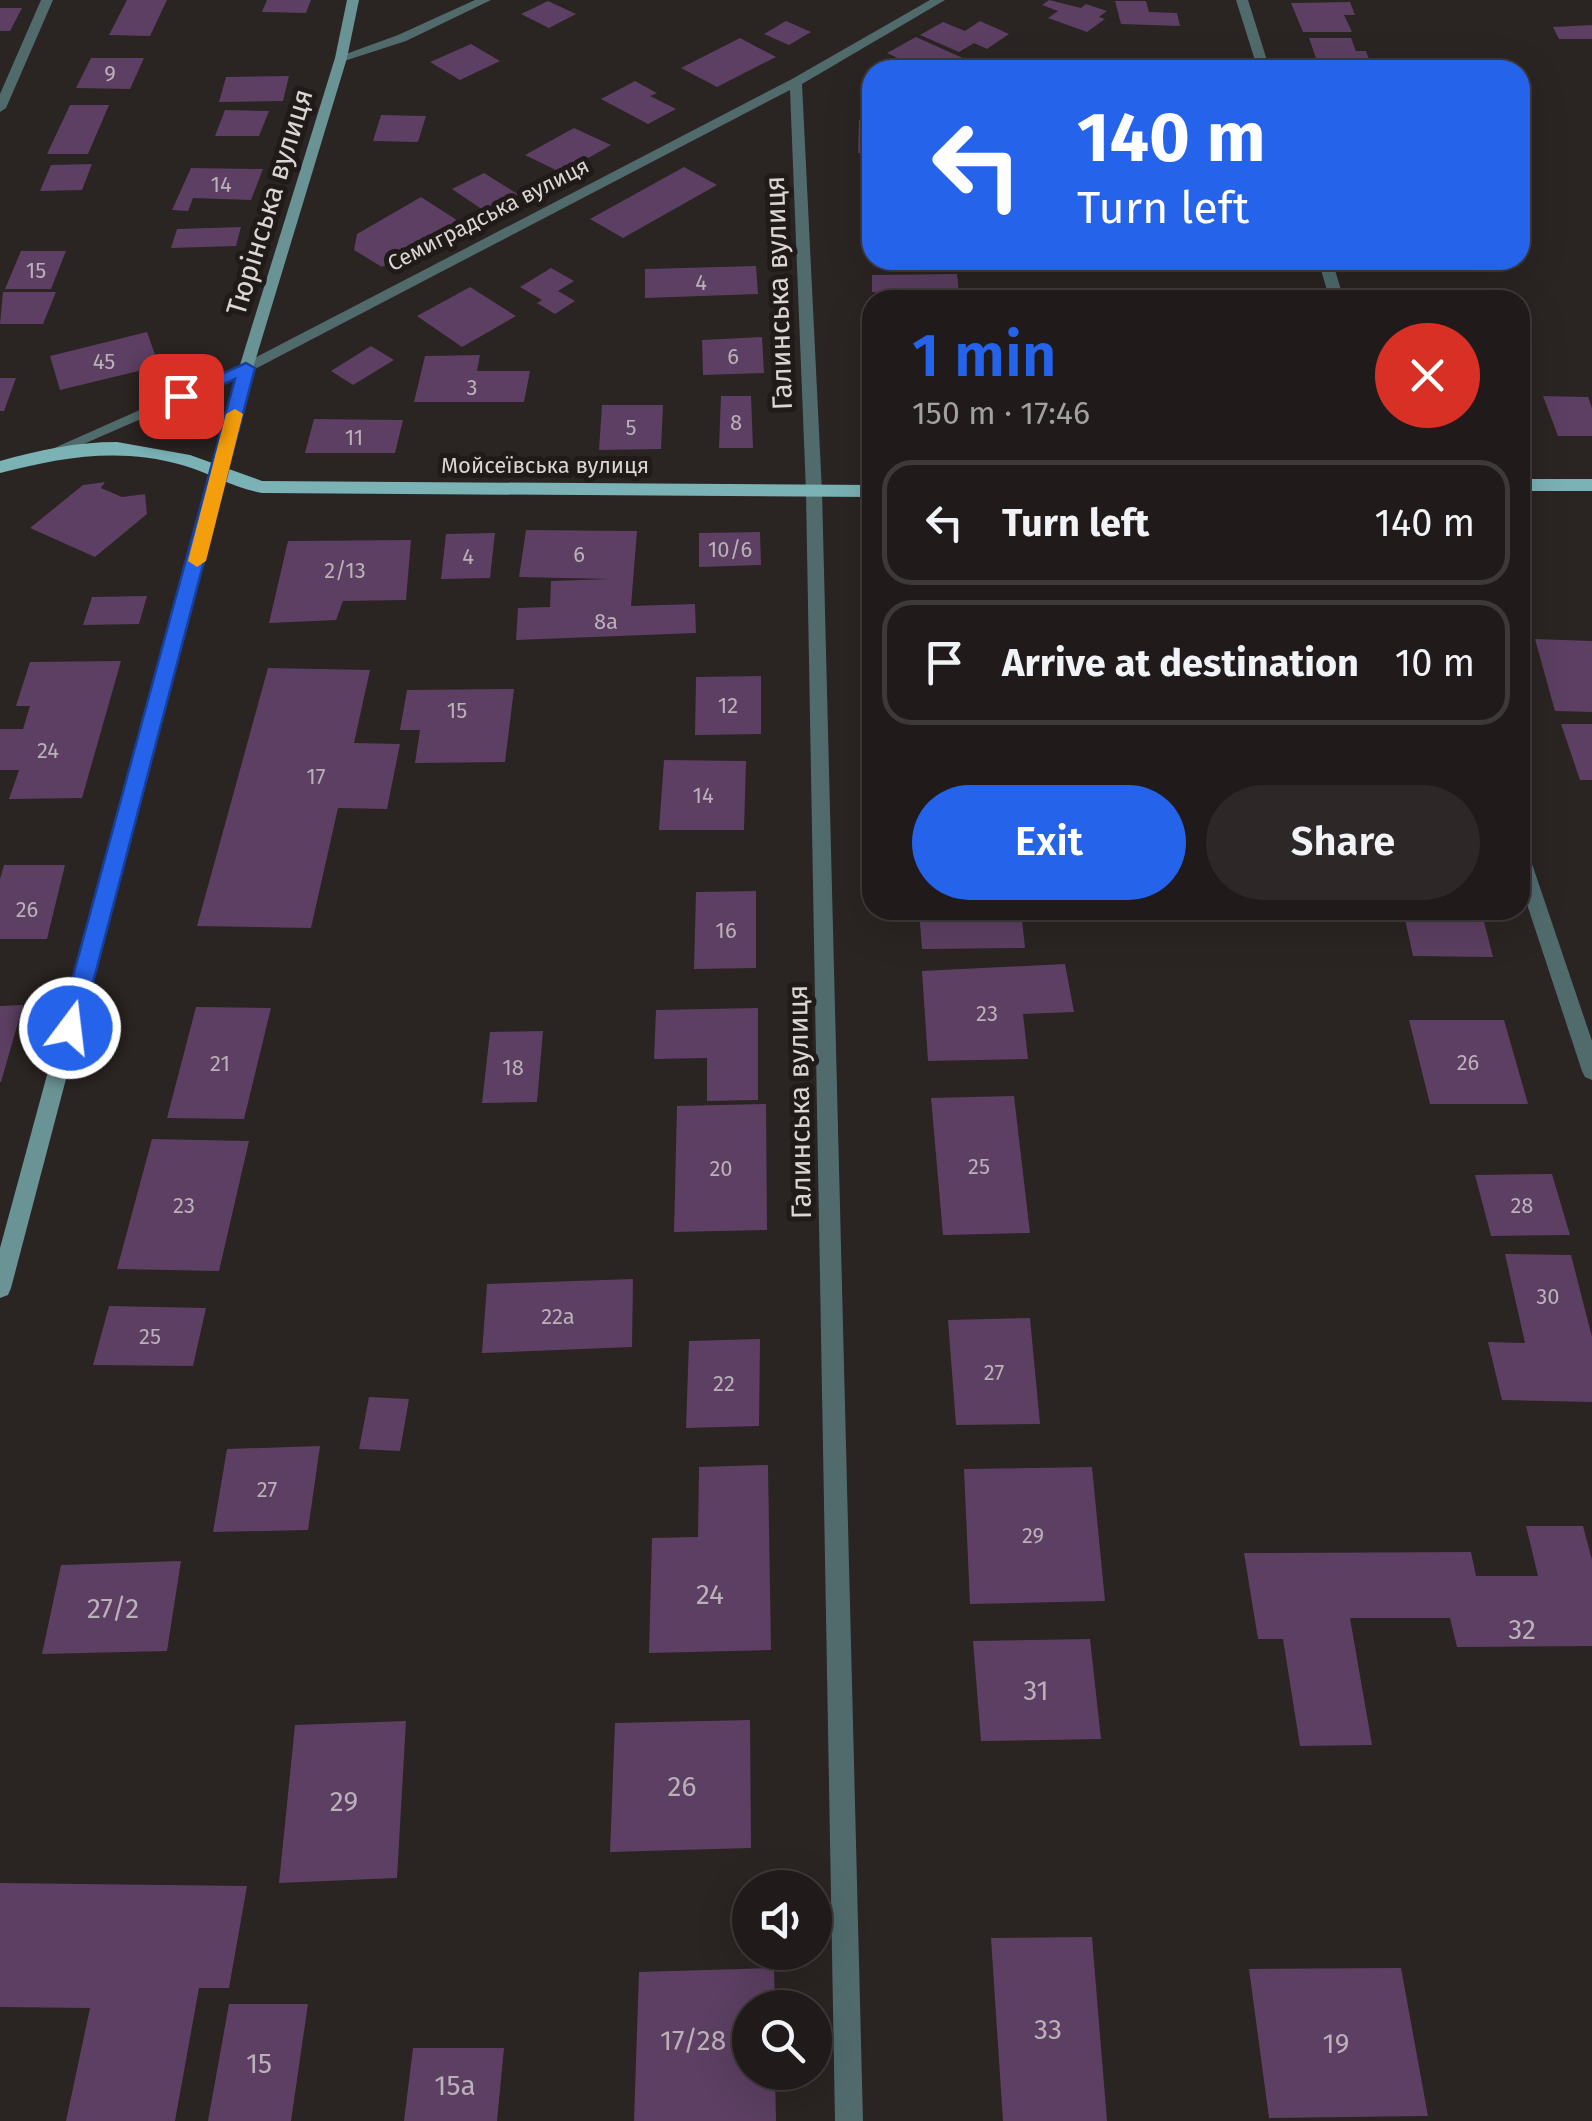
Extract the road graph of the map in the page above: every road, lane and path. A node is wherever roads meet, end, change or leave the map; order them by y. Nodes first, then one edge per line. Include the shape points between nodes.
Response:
1 (47, 0) edge
2 (352, 0) edge
3 (485, 0) edge
4 (939, 0) edge
5 (1242, 0) edge
6 (341, 58) junction
7 (1261, 60) edge
8 (796, 82) junction
9 (0, 108) edge
10 (246, 368) junction
11 (51, 453) junction
12 (0, 467) edge
13 (220, 473) junction
14 (1530, 485) edge
15 (1592, 485) edge
16 (862, 491) edge
17 (814, 492) junction
18 (1530, 885) edge
19 (1592, 1071) edge
20 (0, 1288) edge
21 (849, 2121) edge

1 - 9 street
2 - 6 main road, Тюрінська вулиця
3 - 6 street
4 - 8 street, Семиградська вулиця
5 - 7 street
6 - 10 main road, Тюрінська вулиця
8 - 10 street, Семиградська вулиця
8 - 17 street, Галинська вулиця
10 - 11 street, Семиградська вулиця
10 - 13 main road, Тюрінська вулиця
11 - 12 main road, Семиградська вулиця
11 - 13 main road, Семиградська вулиця via 127,446
13 - 17 main road, Мойсеївська вулиця via 262,487
13 - 20 main road, Тюрінська вулиця
14 - 15 main road
16 - 17 main road, Мойсеївська вулиця
17 - 21 street, Галинська вулиця
18 - 19 street

